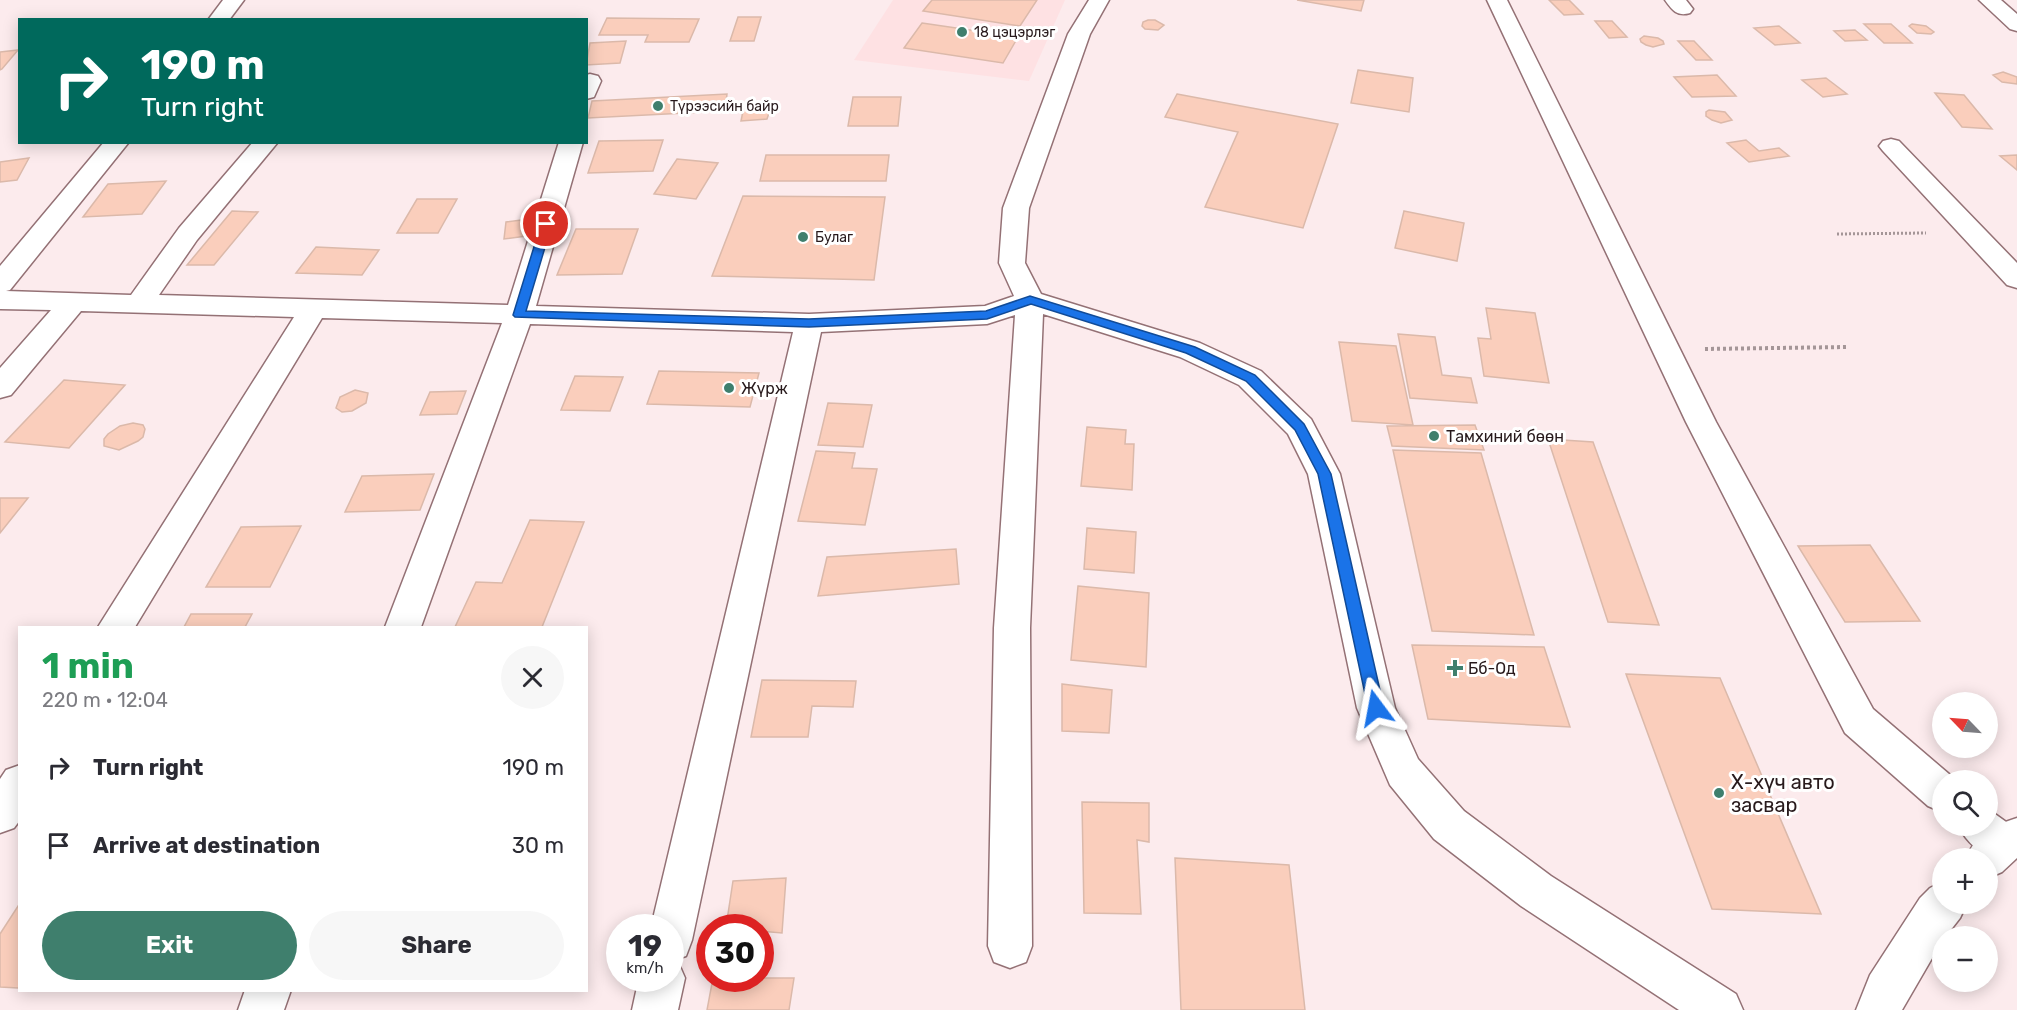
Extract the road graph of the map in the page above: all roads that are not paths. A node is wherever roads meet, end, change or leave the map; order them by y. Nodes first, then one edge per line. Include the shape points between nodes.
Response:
1 (234, 0) edge
2 (1099, 0) edge
3 (1497, 0) edge
4 (1989, 0) edge
5 (220, 18) edge
6 (2017, 25) edge
7 (115, 144) edge
8 (264, 144) edge
9 (570, 144) edge
10 (1891, 146) dead end
11 (2017, 279) edge
12 (0, 284) edge
13 (0, 300) edge
14 (1030, 300) junction
15 (72, 303) junction
16 (138, 305) junction
17 (313, 309) junction
18 (519, 315) junction
19 (809, 323) junction
20 (0, 388) edge
21 (117, 626) edge
22 (403, 626) edge
23 (1932, 784) edge
24 (18, 786) edge
25 (0, 814) edge
26 (676, 914) edge
27 (1934, 914) edge
28 (1010, 946) dead end
29 (267, 992) edge
30 (659, 992) edge
31 (261, 1010) edge
32 (655, 1010) edge
33 (1720, 1010) edge
34 (1879, 1010) edge

1 - 5 street
2 - 14 street via 1079,34 1016,208 1012,263
3 - 23 street via 1701,422 1859,721
4 - 6 street
7 - 12 street
8 - 16 street via 188,234
9 - 18 street
10 - 11 street
13 - 15 street
14 - 19 street via 987,315
14 - 28 street via 1012,628
14 - 33 street via 1190,350 1250,378 1300,427 1324,474 1376,708 1404,772 1449,825 1536,891
15 - 16 street
15 - 20 street
16 - 17 street
17 - 18 street
17 - 21 street
18 - 19 street
18 - 22 street
19 - 26 street
24 - 25 street
27 - 34 street via 1886,991
29 - 31 street
30 - 32 street

